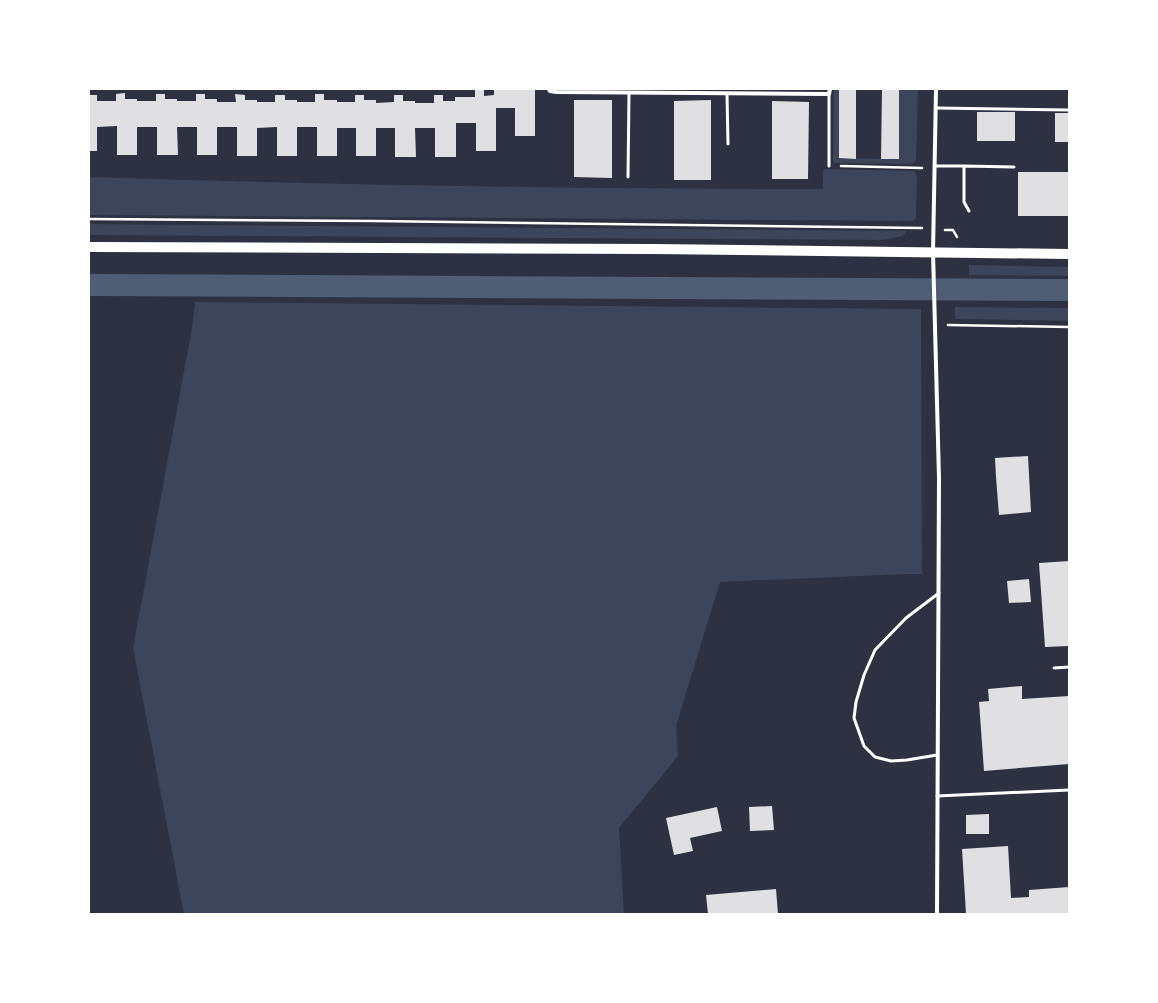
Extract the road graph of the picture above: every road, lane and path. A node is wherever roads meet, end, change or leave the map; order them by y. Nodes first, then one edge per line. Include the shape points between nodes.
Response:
1 (549, 89) edge
2 (830, 89) edge
3 (936, 89) edge
4 (629, 94) junction
5 (727, 94) junction
6 (830, 94) junction
7 (936, 108) junction
8 (1069, 110) edge
9 (728, 144) dead end
10 (828, 166) joint
11 (935, 166) junction
12 (964, 166) junction
13 (1014, 167) dead end
14 (923, 168) dead end
15 (628, 176) dead end
16 (968, 211) dead end
17 (89, 219) edge
18 (916, 228) dead end
19 (89, 247) edge
20 (933, 252) junction
21 (1069, 254) edge
22 (959, 325) dead end
23 (1069, 327) edge
24 (939, 593) junction
25 (1069, 667) edge
26 (1054, 668) dead end
27 (937, 755) junction
28 (1069, 790) edge
29 (937, 796) junction
30 (937, 914) edge

1 - 4 street via 556,92
2 - 6 street
3 - 7 street
4 - 5 street
4 - 15 lane
5 - 6 street
5 - 9 lane
6 - 10 lane
7 - 8 lane
7 - 11 street
10 - 14 path
11 - 12 lane
11 - 20 street
12 - 13 lane
12 - 16 lane via 964,202
17 - 18 path
19 - 20 main road
20 - 21 main road
20 - 24 street via 939,478
22 - 23 path
24 - 27 street
24 - 27 lane via 906,618 876,650 864,675 854,718 864,746 875,757 891,761
25 - 26 lane
27 - 29 street
28 - 29 lane
29 - 30 street

